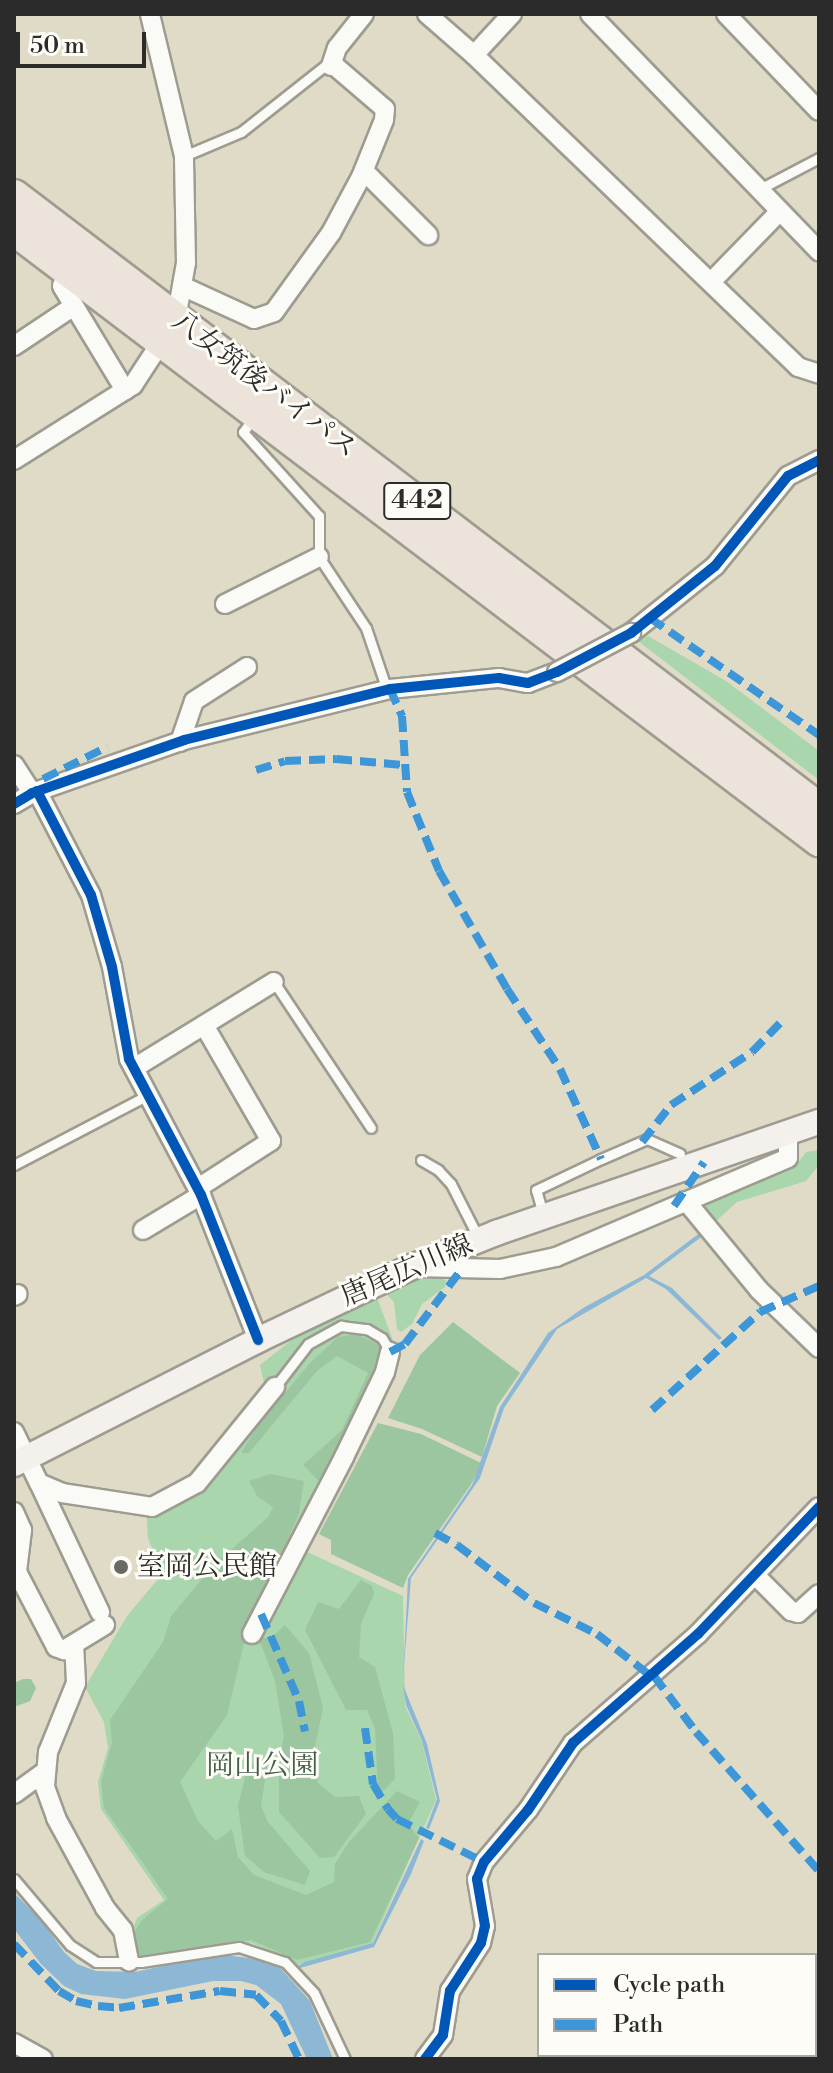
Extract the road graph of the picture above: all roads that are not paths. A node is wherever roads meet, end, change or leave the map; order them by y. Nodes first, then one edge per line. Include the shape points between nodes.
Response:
1 (150, 14) edge
2 (364, 14) edge
3 (427, 14) edge
4 (512, 14) edge
5 (590, 14) edge
6 (726, 14) edge
7 (474, 55) junction
8 (334, 66) junction
9 (819, 111) edge
10 (184, 156) junction
11 (819, 158) edge
12 (364, 171) junction
13 (758, 190) junction
14 (14, 195) edge
15 (779, 212) junction
16 (14, 230) edge
17 (428, 235) dead end
18 (819, 251) edge
19 (64, 282) dead end
20 (711, 282) junction
21 (182, 286) junction
22 (74, 306) junction
23 (168, 330) junction
24 (14, 346) edge
25 (819, 374) edge
26 (125, 390) junction
27 (249, 424) dead end
28 (14, 460) edge
29 (819, 460) edge
30 (319, 557) junction
31 (225, 604) dead end
32 (247, 667) dead end
33 (387, 690) junction
34 (180, 742) junction
35 (14, 765) edge
36 (34, 792) junction
37 (14, 804) edge
38 (819, 808) edge
39 (819, 841) edge
40 (274, 982) joint
41 (204, 1025) junction
42 (134, 1068) junction
43 (148, 1095) junction
44 (819, 1122) edge
45 (371, 1128) dead end
46 (788, 1133) junction
47 (680, 1154) dead end
48 (421, 1160) dead end
49 (14, 1165) edge
50 (199, 1192) junction
51 (686, 1201) junction
52 (544, 1217) junction
53 (143, 1230) dead end
54 (480, 1240) junction
55 (412, 1267) junction
56 (258, 1340) junction
57 (819, 1348) edge
58 (390, 1352) joint
59 (275, 1387) joint
60 (14, 1432) edge
61 (20, 1461) edge
62 (39, 1483) junction
63 (819, 1507) edge
64 (14, 1512) edge
65 (755, 1575) junction
66 (819, 1594) edge
67 (252, 1634) dead end
68 (74, 1644) junction
69 (44, 1772) junction
70 (14, 1794) edge
71 (14, 1879) edge
72 (129, 1961) junction
73 (14, 2043) edge
74 (43, 2059) edge
75 (345, 2059) edge
76 (425, 2059) edge

1 - 10 street
2 - 8 street via 337,48
3 - 7 street
4 - 7 street
5 - 13 street
6 - 9 street
7 - 20 street
8 - 10 lane via 327,64 241,132
8 - 12 street via 385,109
10 - 21 street
11 - 13 lane
12 - 17 street
12 - 21 street via 331,233 274,312 254,319
13 - 15 street
14 - 23 highway, 八女筑後バイパス / 442
15 - 18 street
15 - 20 street
16 - 23 highway, 八女筑後バイパス / 442
19 - 22 street
20 - 25 street via 798,367
21 - 23 street
22 - 24 street
22 - 26 street
23 - 26 street
23 - 38 highway, 八女筑後バイパス / 442
23 - 39 highway, 八女筑後バイパス / 442
26 - 28 street
27 - 30 lane via 243,432 319,516
29 - 33 street, bridge via 788,476 715,566 631,633 528,683 499,678
30 - 31 street
30 - 33 lane via 366,628
32 - 34 street via 194,701
33 - 34 street
34 - 36 street
35 - 36 street
36 - 37 street
36 - 42 street via 91,895
40 - 41 street
40 - 45 lane
41 - 42 street
41 - 50 street via 271,1141
42 - 43 street
43 - 49 lane
43 - 50 street
44 - 46 main road, 唐尾広川線
46 - 51 street via 788,1158
46 - 52 main road, 唐尾広川線
47 - 52 lane via 647,1139 601,1159 536,1190
48 - 54 lane via 451,1184
50 - 53 street
50 - 56 street
51 - 55 street via 556,1257 500,1269
51 - 57 street via 759,1290
52 - 54 main road, 唐尾広川線
54 - 55 main road, 唐尾広川線
55 - 56 main road, 唐尾広川線
56 - 61 main road, 唐尾広川線
58 - 59 lane via 382,1338 367,1329 341,1326 308,1344
58 - 67 street via 344,1457
59 - 62 street via 197,1483 152,1507 62,1493
60 - 61 street
61 - 62 street
62 - 68 street via 103,1619
63 - 65 street
64 - 68 street via 22,1530 17,1572 56,1647 64,1650
65 - 66 street via 798,1613
65 - 76 street via 654,1676 573,1743 528,1810 484,1862 477,1879 485,1926 481,1943 450,1991 443,2035
68 - 69 street via 76,1683
69 - 70 street
69 - 72 street via 56,1818 105,1908 123,1930
71 - 72 lane via 82,1955 96,1962
72 - 75 lane via 239,1947 268,1954 285,1962 314,1993
73 - 74 street

